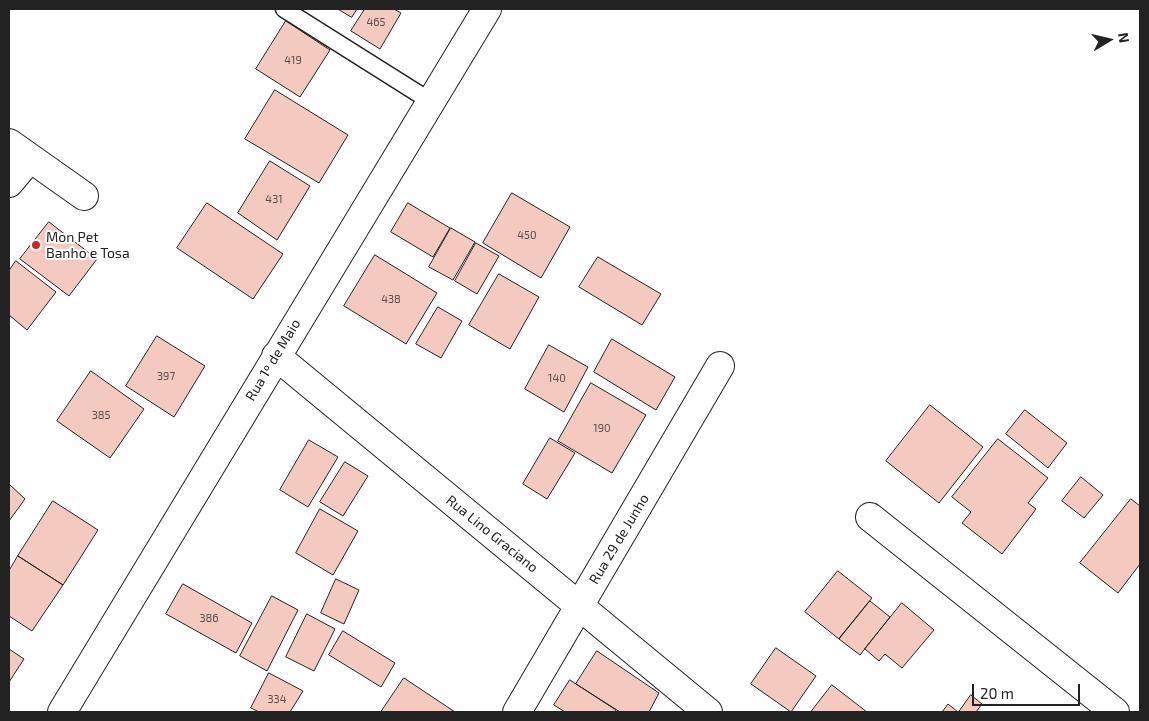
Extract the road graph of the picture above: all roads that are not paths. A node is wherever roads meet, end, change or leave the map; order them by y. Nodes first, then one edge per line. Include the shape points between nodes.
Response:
1 (284, 9) edge
2 (486, 9) edge
3 (430, 101) junction
4 (19, 151) edge
5 (9, 183) edge
6 (84, 196) dead end
7 (276, 356) junction
8 (720, 366) dead end
9 (870, 517) dead end
10 (579, 605) junction
11 (62, 712) edge
12 (517, 712) edge
13 (708, 712) edge
14 (1114, 712) edge

1 - 3 lane
2 - 3 street, Rua 1º de Maio
3 - 7 street, Rua 1º de Maio
4 - 5 street
4 - 6 street
7 - 10 street, Rua Lino Graciano
7 - 11 street, Rua 1º de Maio
8 - 10 street, Rua 29 de Junho
9 - 14 street
10 - 12 street, Rua 29 de Junho
10 - 13 street, Rua Lino Graciano

